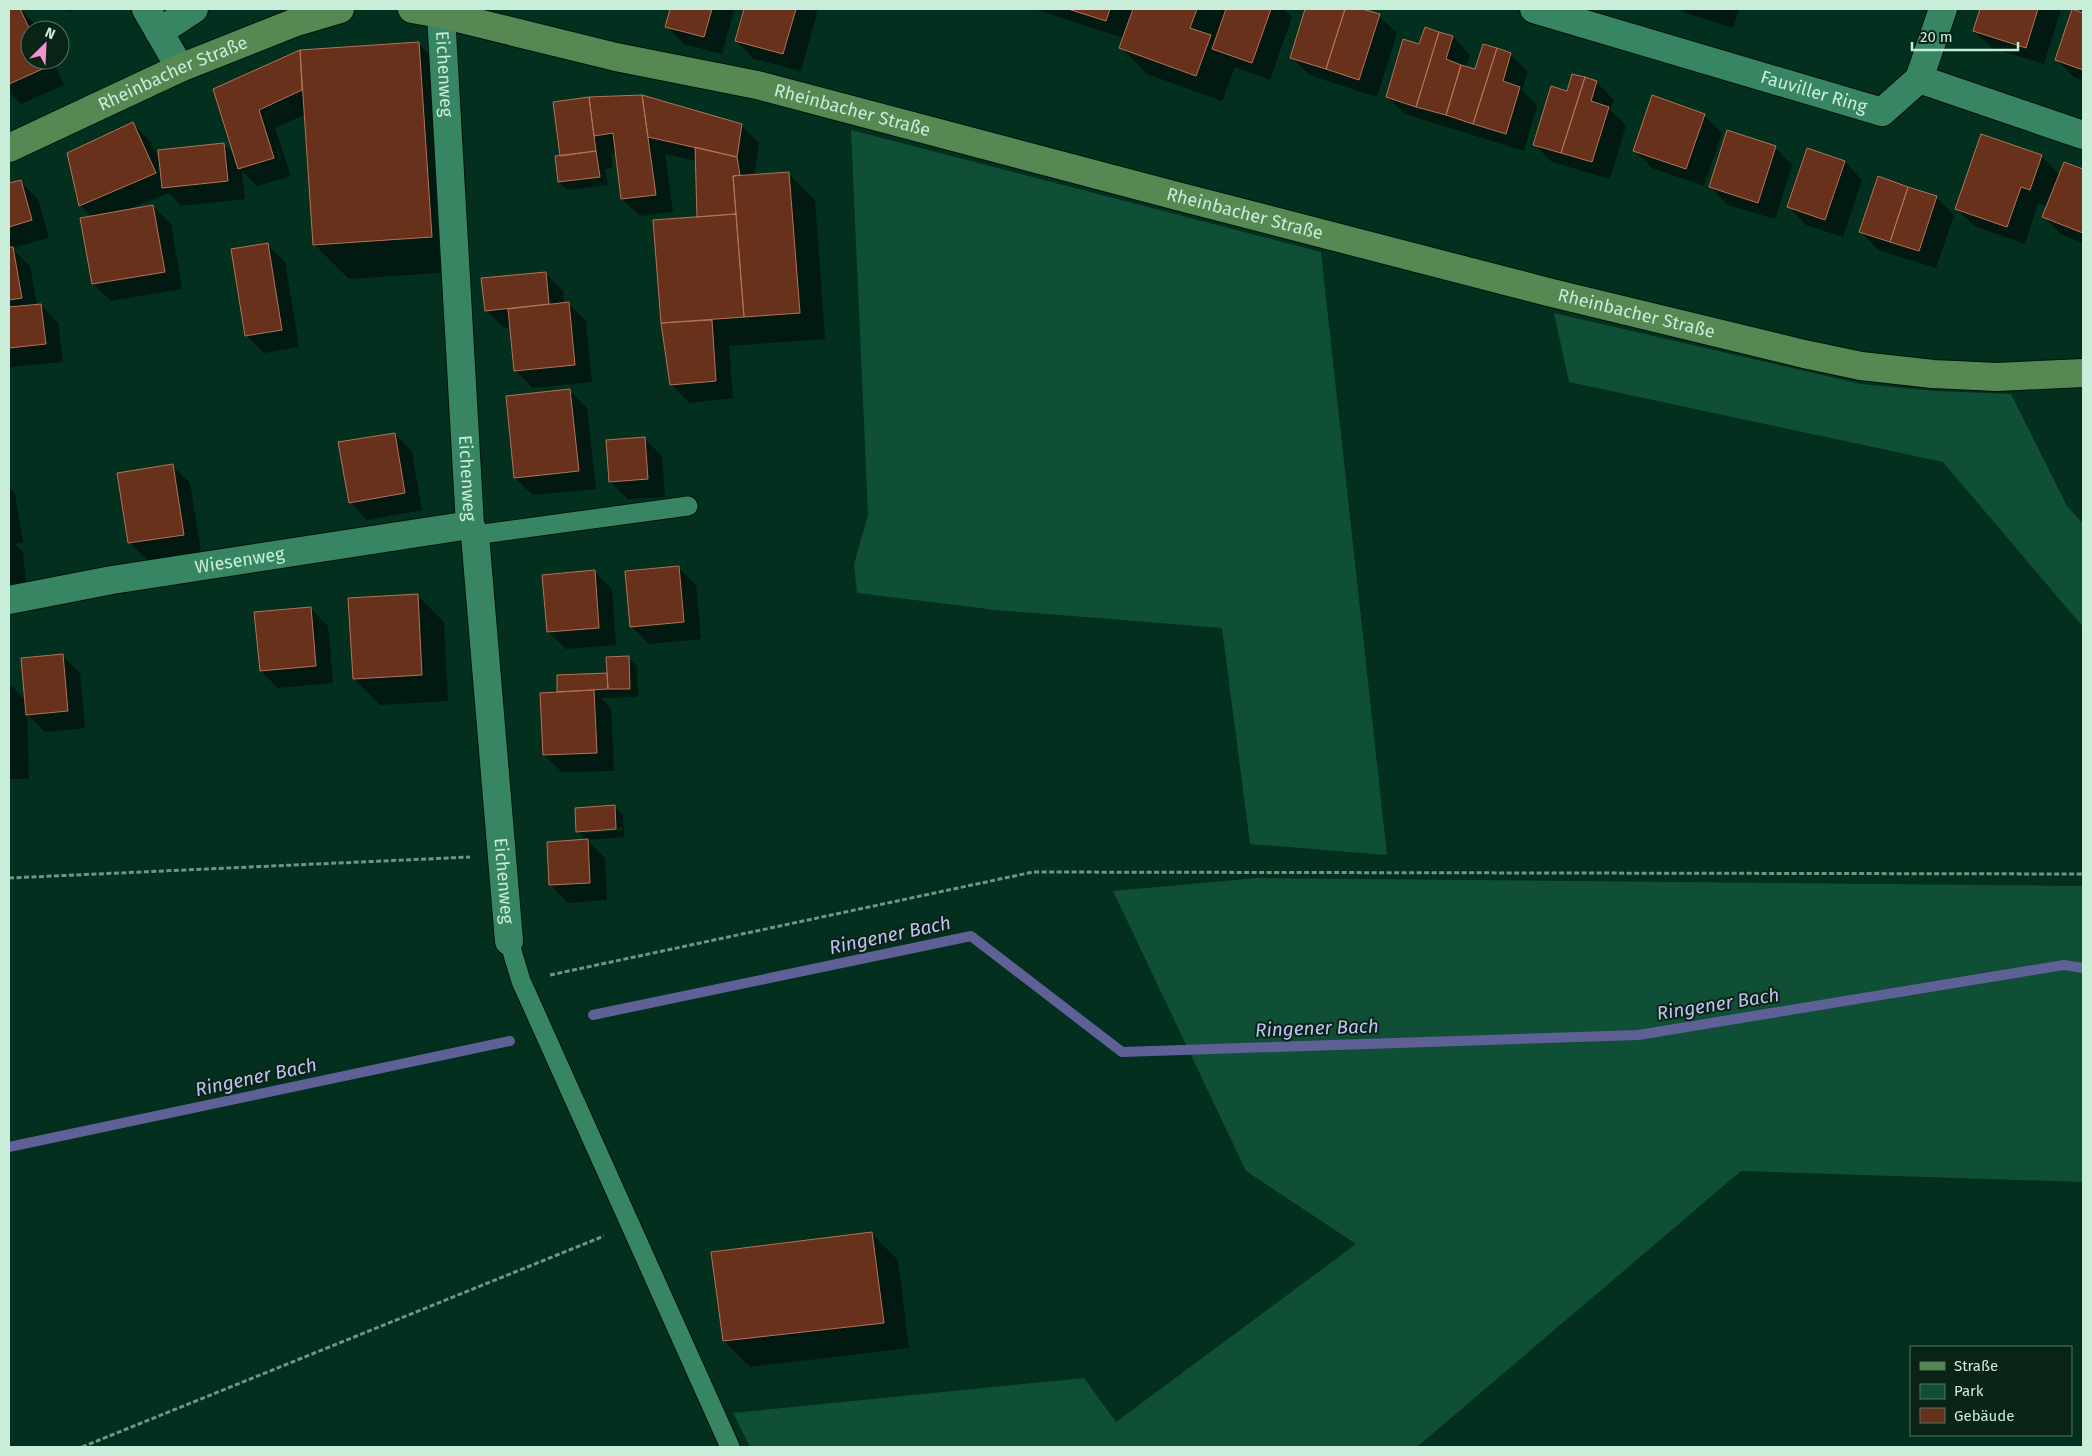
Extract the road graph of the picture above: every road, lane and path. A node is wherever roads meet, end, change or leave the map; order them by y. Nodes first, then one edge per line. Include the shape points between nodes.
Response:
1 (194, 9) edge
2 (340, 9) edge
3 (412, 9) edge
4 (1534, 9) edge
5 (1943, 9) edge
6 (426, 11) edge
7 (152, 20) edge
8 (180, 68) junction
9 (1919, 79) junction
10 (2083, 134) edge
11 (9, 148) edge
12 (2083, 373) edge
13 (688, 506) dead end
14 (473, 530) junction
15 (9, 600) edge
16 (503, 855) junction
17 (2083, 874) edge
18 (9, 878) edge
19 (509, 941) joint
20 (521, 981) junction
21 (630, 1225) junction
22 (82, 1447) edge
23 (730, 1447) edge

1 - 7 street
2 - 8 main road, Rheinbacher Straße via 296,22
3 - 6 main road, Rheinbacher Straße
4 - 9 street, Fauviller Ring via 1882,112
5 - 9 street
6 - 12 main road, Rheinbacher Straße via 616,57 756,84 1548,292 1804,354 1861,366 1933,374 1997,377
6 - 14 street, Eichenweg
7 - 8 street
8 - 11 main road, Rheinbacher Straße
9 - 10 street
13 - 14 lane
14 - 15 street, Wiesenweg via 112,580
14 - 16 street, Eichenweg
16 - 18 path
16 - 19 street, Eichenweg
17 - 20 path via 1033,872
19 - 20 lane
20 - 21 lane
21 - 22 path
21 - 23 lane

